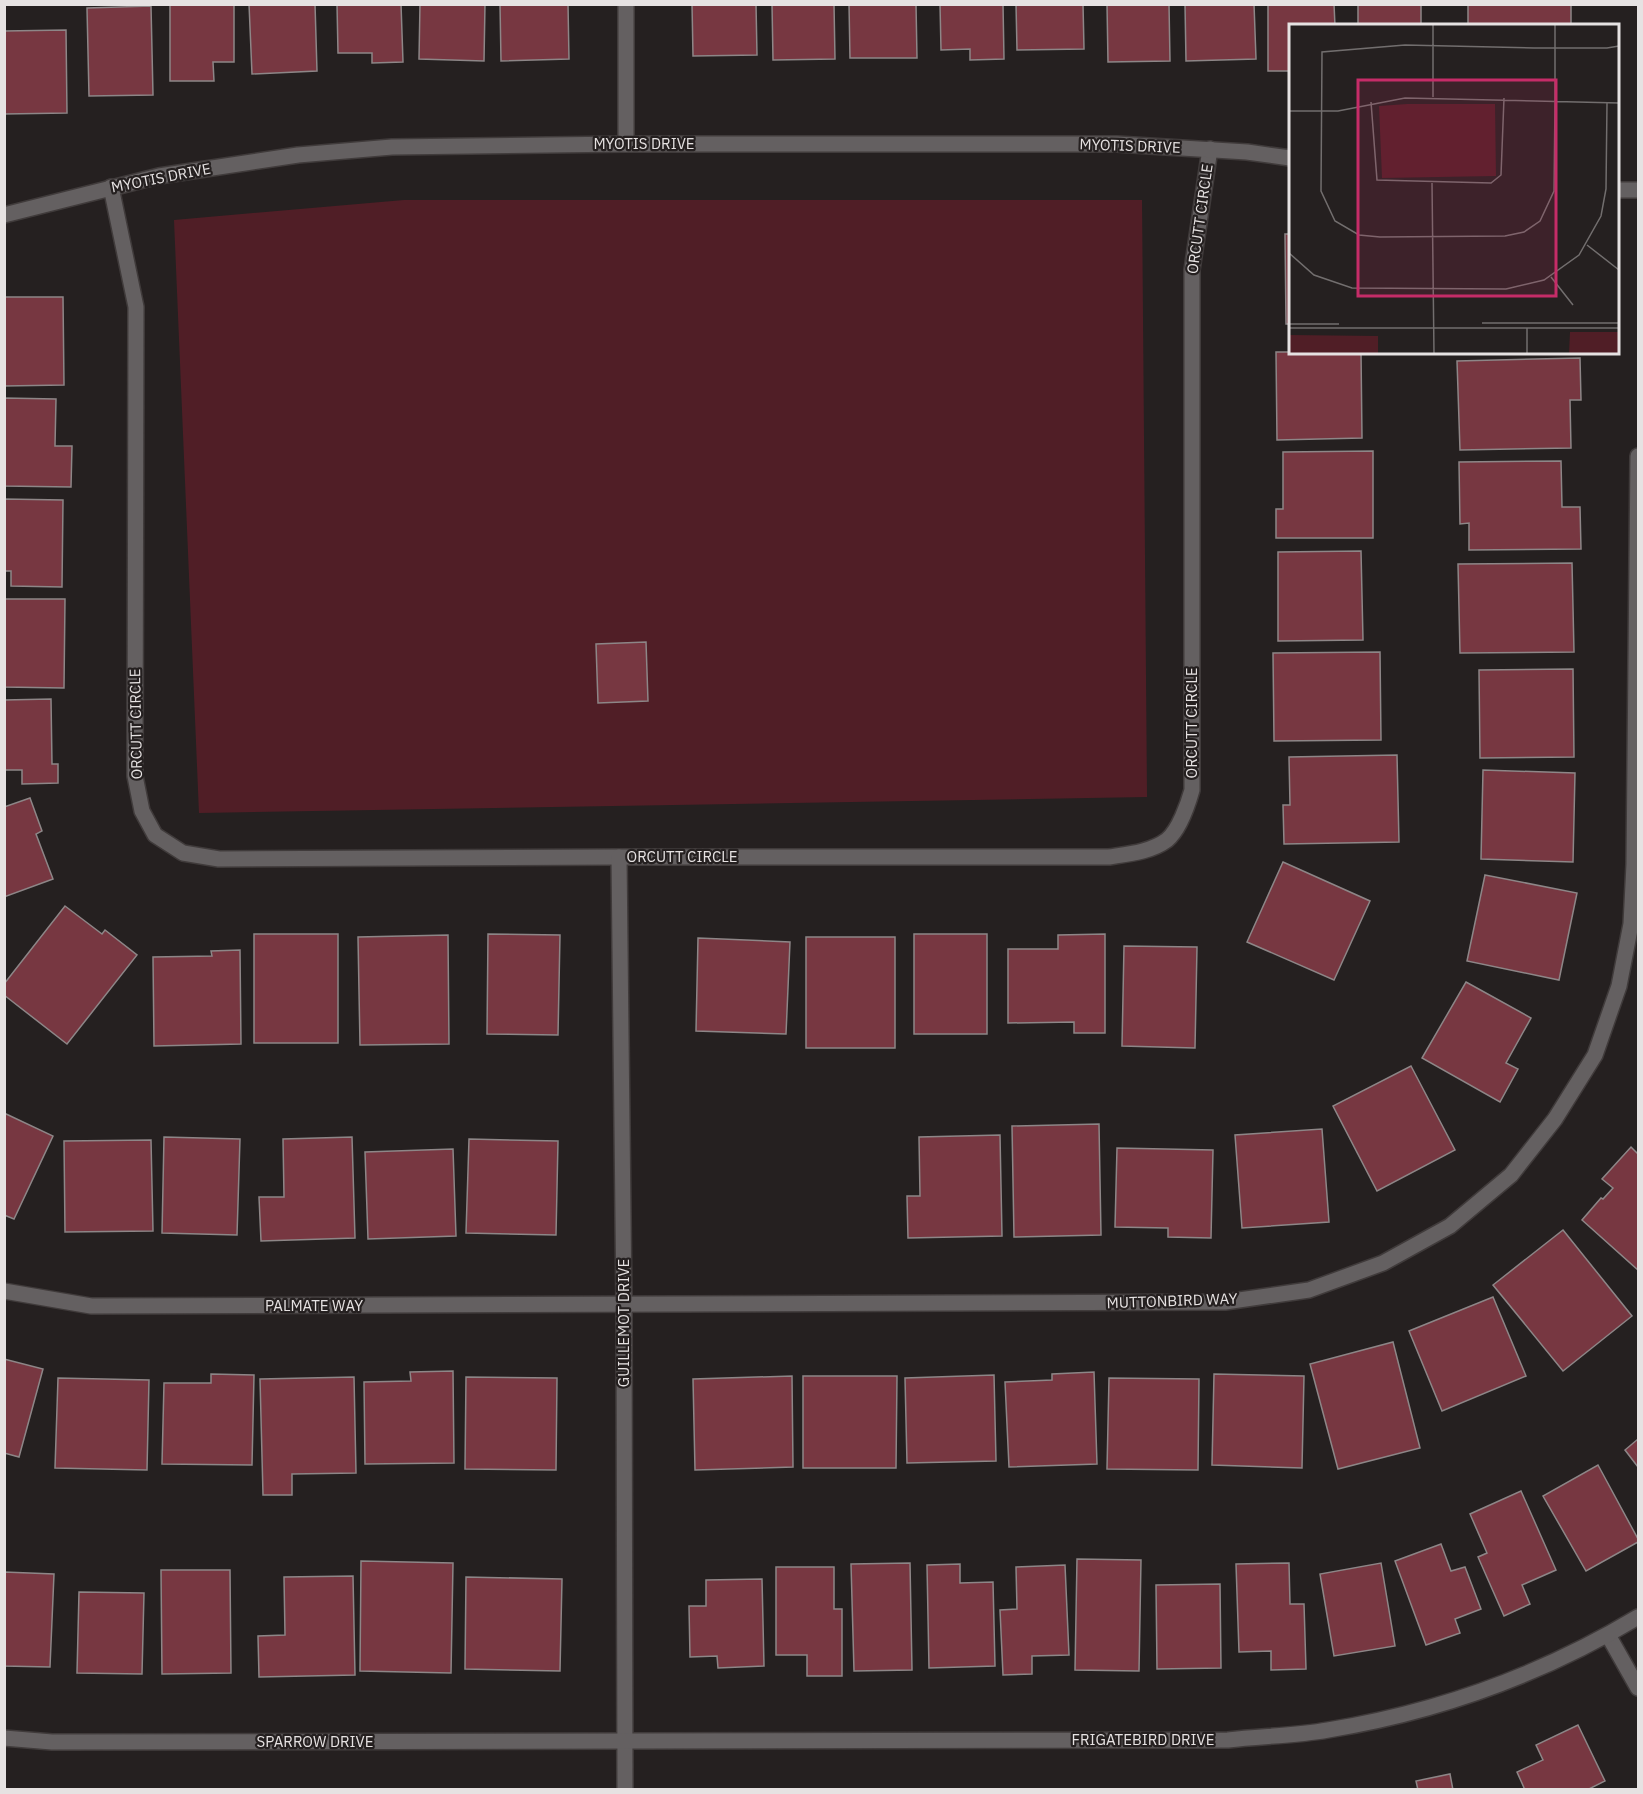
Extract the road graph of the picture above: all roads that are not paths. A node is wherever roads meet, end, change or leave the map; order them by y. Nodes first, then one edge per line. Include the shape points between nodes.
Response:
1 (626, 4) edge
2 (626, 144) junction
3 (1210, 149) junction
4 (1289, 158) edge
5 (111, 187) junction
6 (1619, 190) edge
7 (1638, 190) edge
8 (4, 215) edge
9 (1638, 456) edge
10 (619, 857) junction
11 (4, 1291) edge
12 (624, 1305) junction
13 (1638, 1617) edge
14 (1608, 1635) junction
15 (1638, 1688) edge
16 (4, 1738) edge
17 (625, 1742) junction
18 (625, 1790) edge

1 - 2 street
2 - 3 street, MYOTIS DRIVE via 1117,144
2 - 5 street, MYOTIS DRIVE via 392,147 298,154
3 - 4 street, MYOTIS DRIVE
3 - 10 street, ORCUTT CIRCLE via 1192,270 1192,790 1185,813 1168,839 1146,851 1109,858
5 - 8 street, MYOTIS DRIVE
5 - 10 street, ORCUTT CIRCLE via 136,307 135,776 142,811 155,835 183,853 219,859
6 - 7 street
9 - 12 street, MUTTONBIRD WAY via 1631,924 1619,986 1595,1055 1555,1119 1511,1175 1450,1226 1383,1263 1309,1290 1226,1302
10 - 12 street, GUILLEMOT DRIVE
11 - 12 street, PALMATE WAY via 91,1306
12 - 17 street, GUILLEMOT DRIVE
13 - 14 street, FRIGATEBIRD DRIVE
14 - 15 street
14 - 17 street, FRIGATEBIRD DRIVE via 1487,1690 1424,1710 1327,1730 1228,1740
16 - 17 street, SPARROW DRIVE via 52,1742
17 - 18 street, GUILLEMOT DRIVE

